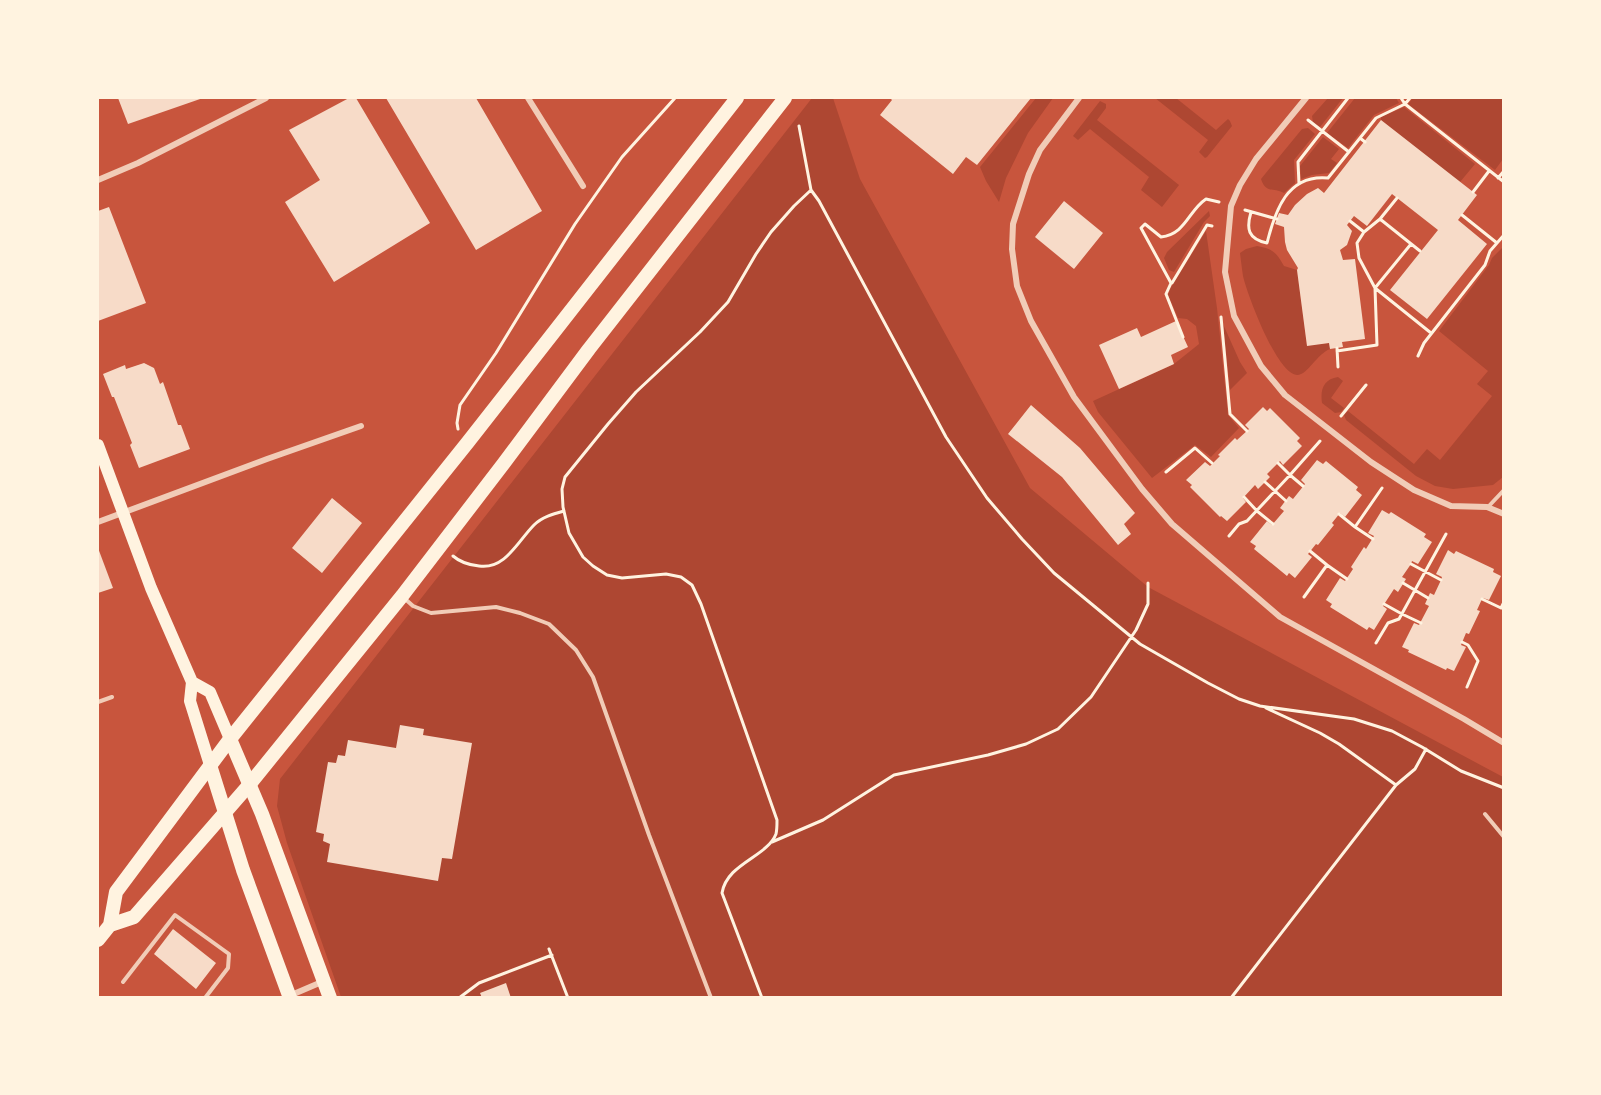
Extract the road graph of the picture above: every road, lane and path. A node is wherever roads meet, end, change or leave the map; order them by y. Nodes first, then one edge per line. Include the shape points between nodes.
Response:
1 (263, 98) edge
2 (528, 98) edge
3 (675, 98) edge
4 (737, 98) edge
5 (785, 98) edge
6 (1079, 98) edge
7 (1306, 98) edge
8 (1348, 98) edge
9 (1401, 98) edge
10 (1410, 98) edge
11 (1405, 104) junction
12 (1308, 120) dead end
13 (799, 126) dead end
14 (1322, 131) junction
15 (1360, 138) junction
16 (1365, 142) dead end
17 (1349, 152) junction
18 (1490, 171) junction
19 (1503, 171) edge
20 (1498, 178) junction
21 (98, 180) edge
22 (1503, 182) edge
23 (1299, 184) junction
24 (583, 186) dead end
25 (811, 190) junction
26 (1473, 192) dead end
27 (1397, 198) dead end
28 (1219, 202) dead end
29 (1245, 210) dead end
30 (1251, 212) junction
31 (1462, 215) dead end
32 (1275, 219) junction
33 (1380, 219) junction
34 (1350, 221) dead end
35 (1212, 226) dead end
36 (1364, 232) junction
37 (1503, 235) edge
38 (1497, 243) junction
39 (1411, 244) junction
40 (1420, 251) dead end
41 (1171, 284) junction
42 (1376, 288) junction
43 (1221, 309) dead end
44 (1431, 333) junction
45 (1183, 336) dead end
46 (1418, 356) dead end
47 (1338, 367) dead end
48 (1366, 385) dead end
49 (1341, 416) dead end
50 (361, 426) dead end
51 (458, 429) dead end
52 (1247, 431) dead end
53 (1320, 441) dead end
54 (98, 445) edge
55 (1212, 463) dead end
56 (1278, 463) dead end
57 (1166, 472) dead end
58 (1290, 475) junction
59 (1265, 482) dead end
60 (1304, 486) dead end
61 (1382, 488) dead end
62 (1503, 490) edge
63 (1275, 491) junction
64 (1244, 497) dead end
65 (1286, 501) dead end
66 (1487, 507) junction
67 (564, 511) junction
68 (1257, 511) junction
69 (122, 512) junction
70 (1339, 514) dead end
71 (1503, 514) edge
72 (98, 522) edge
73 (1273, 524) dead end
74 (1355, 527) junction
75 (1446, 534) dead end
76 (1229, 536) dead end
77 (1372, 538) dead end
78 (1310, 551) dead end
79 (453, 556) dead end
80 (1411, 564) dead end
81 (1327, 565) junction
82 (1425, 573) junction
83 (1347, 579) dead end
84 (1441, 580) dead end
85 (1148, 583) dead end
86 (1403, 583) dead end
87 (1415, 591) junction
88 (402, 596) junction
89 (1304, 597) dead end
90 (1428, 598) dead end
91 (1482, 599) dead end
92 (1503, 602) edge
93 (1384, 604) dead end
94 (1402, 614) junction
95 (1420, 623) dead end
96 (1132, 637) junction
97 (1462, 642) dead end
98 (1376, 643) dead end
99 (192, 682) junction
100 (1467, 687) dead end
101 (112, 697) dead end
102 (98, 702) edge
103 (1260, 706) junction
104 (230, 739) junction
105 (1503, 743) edge
106 (1426, 750) junction
107 (210, 765) junction
108 (249, 785) junction
109 (1396, 785) junction
110 (1503, 788) edge
111 (225, 814) junction
112 (1485, 814) dead end
113 (1503, 837) edge
114 (771, 843) junction
115 (110, 925) junction
116 (98, 940) edge
117 (549, 949) dead end
118 (552, 955) junction
119 (324, 981) junction
120 (123, 982) dead end
121 (288, 997) edge
122 (205, 998) edge
123 (330, 998) edge
124 (459, 998) edge
125 (568, 998) edge
126 (711, 998) edge
127 (762, 998) edge
128 (1231, 998) edge

1 - 21 street
2 - 24 street
3 - 51 path via 622,157 575,224 460,405
4 - 104 main road
5 - 88 main road
6 - 105 street via 1040,150 1029,174 1013,224 1011,249 1017,286 1031,321 1074,397 1172,524 1280,617
7 - 66 street via 1256,159 1231,206 1225,272 1234,316 1261,366 1285,395 1349,445 1414,490 1451,506
8 - 14 path
9 - 11 path
10 - 11 path
11 - 15 path via 1376,118
11 - 18 path
12 - 14 path
13 - 25 path
14 - 17 path
14 - 23 path via 1298,162
15 - 16 path
15 - 17 path
17 - 23 path via 1328,178 1311,178
18 - 20 path
18 - 26 path
19 - 20 path
20 - 22 path
23 - 32 path via 1285,197
25 - 67 path via 771,232 728,302 636,392 565,477
25 - 96 path via 946,437 987,498 1054,573
27 - 33 path
28 - 41 path via 1206,199 1200,203 1179,231 1170,236 1161,237 1145,224 1141,228
29 - 30 path
30 - 32 path
30 - 32 path via 1247,226 1259,241 1267,243
31 - 38 path
33 - 36 path
33 - 39 path
34 - 36 path
35 - 41 path via 1207,225
36 - 42 path via 1357,243 1359,258
37 - 38 path
38 - 44 path via 1485,265
39 - 40 path
39 - 42 path
41 - 45 path via 1166,294
42 - 44 path
42 - 47 path via 1377,345 1337,350
43 - 52 path via 1230,414
44 - 46 path
48 - 49 path
50 - 69 street
53 - 58 path
54 - 69 main road
55 - 57 path via 1195,448
56 - 58 path
58 - 60 path
58 - 63 path
59 - 63 path
61 - 74 path
62 - 66 lane
63 - 65 path
63 - 68 path
64 - 68 path
66 - 71 street
67 - 79 path via 536,523 499,563 477,566
67 - 114 path via 569,533 593,567 622,578 666,574 681,577 692,585 777,820 777,832
68 - 73 path
68 - 76 path
69 - 72 street
69 - 99 main road
70 - 74 path
74 - 77 path
75 - 82 path
78 - 81 path
80 - 82 path
81 - 83 path
81 - 89 path
82 - 84 path
82 - 87 path
85 - 96 path via 1146,611
86 - 87 path
87 - 90 path
87 - 94 path
88 - 108 main road
88 - 126 lane via 413,606 431,613 496,607 520,613 549,624 576,650 593,676
91 - 92 path via 1501,608
93 - 94 path
94 - 95 path
94 - 98 path via 1388,623
96 - 103 path via 1208,683
96 - 114 path via 1092,698 1058,729 997,753 894,775 823,819
97 - 100 path via 1478,661
99 - 104 main road via 210,692
99 - 107 main road via 190,701
101 - 102 lane
103 - 106 path via 1354,719 1392,731
103 - 109 path via 1339,744
104 - 107 main road
104 - 108 main road
106 - 109 path via 1415,769
106 - 110 path via 1461,771
107 - 111 main road
107 - 115 main road via 116,892
108 - 111 main road
108 - 119 main road
109 - 128 path
111 - 115 main road via 134,917
111 - 121 main road
112 - 113 lane
114 - 127 path via 739,867 723,884 722,893
115 - 116 main road
117 - 118 path
118 - 124 path via 479,983
118 - 125 path
119 - 121 street
119 - 123 main road
120 - 122 lane via 175,915 229,954 228,969

